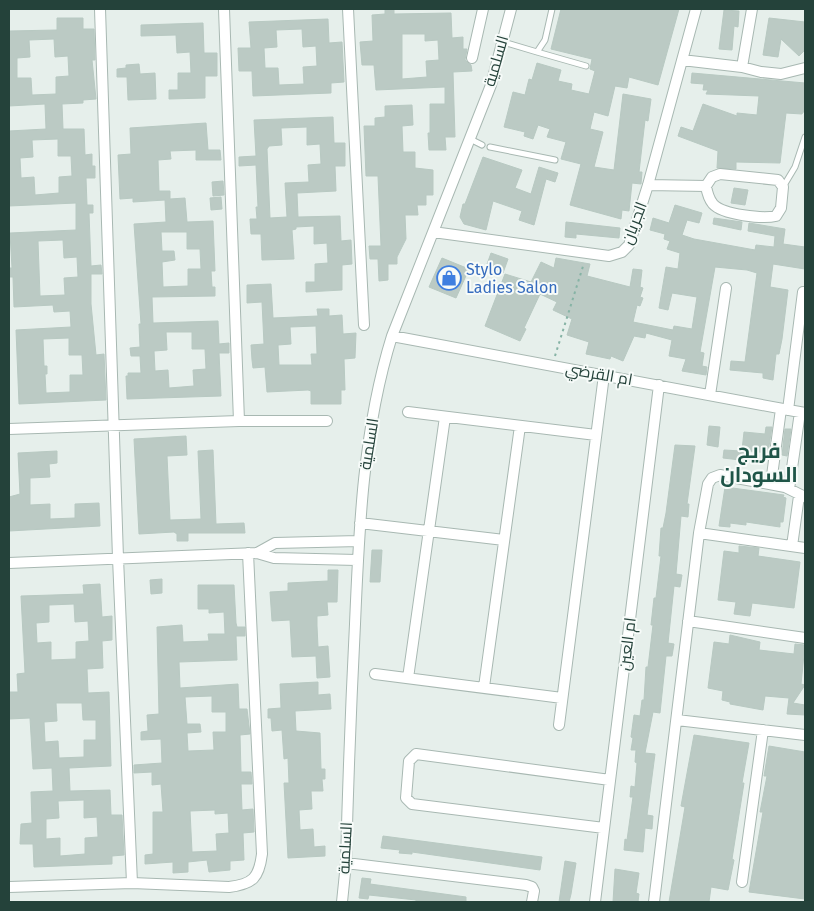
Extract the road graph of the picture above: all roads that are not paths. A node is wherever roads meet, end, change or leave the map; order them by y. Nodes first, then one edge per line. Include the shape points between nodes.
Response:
1 (100, 9) edge
2 (224, 9) edge
3 (348, 9) edge
4 (484, 9) edge
5 (511, 9) edge
6 (552, 9) edge
7 (696, 9) edge
8 (752, 9) edge
9 (502, 42) junction
10 (537, 52) junction
11 (472, 58) dead end
12 (682, 60) junction
13 (586, 66) dead end
14 (742, 67) junction
15 (805, 68) edge
16 (805, 137) edge
17 (470, 139) junction
18 (482, 145) dead end
19 (490, 147) dead end
20 (555, 160) dead end
21 (648, 185) junction
22 (706, 186) junction
23 (783, 187) junction
24 (433, 232) junction
25 (726, 288) dead end
26 (803, 292) dead end
27 (364, 325) dead end
28 (392, 336) junction
29 (604, 375) junction
30 (659, 385) junction
31 (710, 395) junction
32 (785, 409) junction
33 (408, 412) dead end
34 (802, 412) edge
35 (445, 417) junction
36 (239, 421) junction
37 (327, 421) dead end
38 (114, 426) junction
39 (520, 426) junction
40 (9, 429) edge
41 (596, 435) junction
42 (771, 483) junction
43 (789, 489) junction
44 (802, 497) edge
45 (360, 523) junction
46 (429, 531) junction
47 (699, 533) junction
48 (504, 540) junction
49 (359, 541) junction
50 (792, 546) junction
51 (805, 548) edge
52 (253, 553) junction
53 (118, 558) junction
54 (357, 560) junction
55 (9, 563) edge
56 (688, 621) junction
57 (805, 638) edge
58 (375, 674) dead end
59 (408, 678) junction
60 (484, 687) junction
61 (562, 698) junction
62 (677, 720) junction
63 (559, 725) dead end
64 (763, 730) junction
65 (805, 735) edge
66 (610, 780) junction
67 (604, 828) junction
68 (346, 863) junction
69 (742, 882) dead end
70 (132, 883) junction
71 (9, 888) edge
72 (342, 902) edge
73 (532, 902) edge
74 (594, 902) edge
75 (654, 902) edge

1 - 38 street
2 - 36 street
3 - 27 street
4 - 11 street
5 - 9 street, السلمية
6 - 10 lane via 545,40
7 - 12 street, الجريان
8 - 14 street
9 - 10 lane
9 - 17 street, السلمية via 491,85
10 - 13 lane
12 - 14 street
12 - 21 street, الجريان
14 - 15 street via 781,74
16 - 23 lane via 796,167
17 - 18 lane
17 - 24 street, السلمية
19 - 20 lane
21 - 22 street
21 - 24 street, الجريان via 629,245 622,252 609,256
22 - 23 street via 712,177 720,174 769,178 778,180
22 - 23 street via 708,196 723,211 768,218 776,216 781,208
24 - 28 street, السلمية
25 - 31 street
26 - 32 street
28 - 29 street, ام القرضي
28 - 45 street, السلمية via 384,359 366,458
29 - 30 street, ام القرضي
29 - 41 street
30 - 31 street, ام القرضي
30 - 66 street, ام العين
31 - 32 street, ام القرضي
32 - 34 street, ام القرضي
32 - 42 street
33 - 35 street
34 - 43 street
35 - 39 street
35 - 46 street
36 - 37 street
36 - 38 street
38 - 40 street
38 - 53 street
39 - 41 street
39 - 48 street
41 - 61 street
42 - 43 street
42 - 47 street via 720,475 712,478 707,487
43 - 44 street
44 - 50 street
45 - 46 street
45 - 49 street, السلمية
46 - 48 street
46 - 59 street
47 - 50 street
47 - 56 street
48 - 60 street
49 - 52 street via 275,543
49 - 54 street, السلمية
50 - 51 street
52 - 53 street
52 - 54 street via 274,558
52 - 70 street via 262,844 260,869 243,885 229,887
53 - 55 street
53 - 70 street
54 - 68 street, السلمية
56 - 57 street
56 - 62 street
58 - 59 street
59 - 60 street
60 - 61 street
61 - 63 street
62 - 64 street
62 - 75 street
64 - 65 street
64 - 69 street
66 - 67 street, ام العين
66 - 67 street via 416,754 409,761 406,798 410,803
67 - 74 street, ام العين
68 - 72 street, السلمية
68 - 73 street via 526,884 534,891
70 - 71 street

